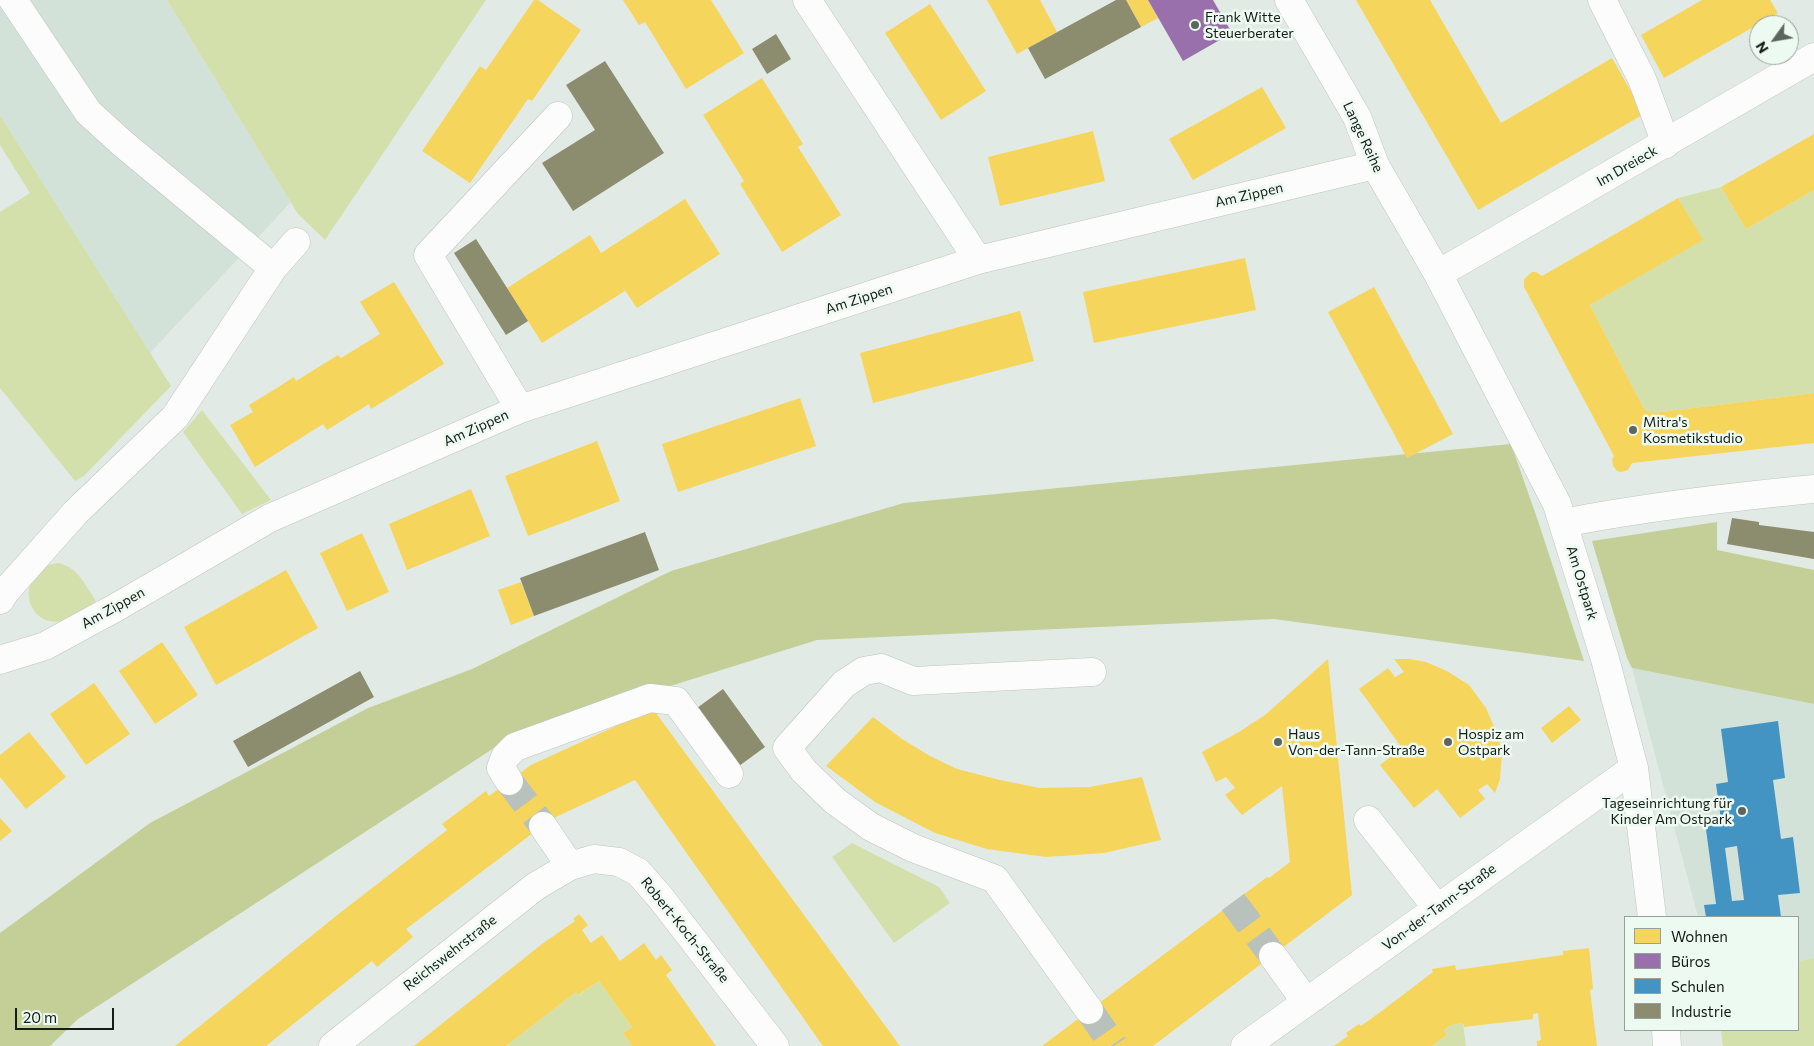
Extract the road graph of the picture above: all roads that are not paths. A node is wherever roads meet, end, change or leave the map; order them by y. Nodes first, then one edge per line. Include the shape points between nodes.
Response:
1 (13, 0) edge
2 (807, 0) edge
3 (1289, 0) edge
4 (1602, 0) edge
5 (1814, 57) edge
6 (558, 116) dead end
7 (1666, 144) junction
8 (1375, 165) junction
9 (296, 242) dead end
10 (978, 260) junction
11 (273, 268) junction
12 (1438, 274) junction
13 (520, 409) junction
14 (1814, 489) edge
15 (1564, 527) junction
16 (0, 600) edge
17 (0, 660) edge
18 (1092, 672) dead end
19 (1634, 768) junction
20 (729, 774) dead end
21 (509, 781) tunnel mouth
22 (1368, 820) dead end
23 (543, 826) tunnel mouth
24 (570, 866) junction
25 (1438, 908) junction
26 (1652, 916) edge
27 (1273, 956) tunnel mouth
28 (1306, 1002) junction
29 (1089, 1010) tunnel mouth
30 (1666, 1031) edge
31 (333, 1046) edge
32 (775, 1046) edge
33 (1245, 1046) edge
34 (1667, 1046) edge

1 - 11 street via 88,112
2 - 10 street
3 - 8 street, Lange Reihe via 1357,118
4 - 7 street via 1642,79
5 - 7 street, Im Dreieck
6 - 13 street via 428,255
7 - 12 street, Im Dreieck
8 - 10 street, Am Zippen
8 - 12 street, Lange Reihe
9 - 11 street
10 - 13 street, Am Zippen
11 - 16 street via 175,417 76,512
12 - 15 street, Am Ostpark via 1557,504
13 - 17 street, Am Zippen via 270,518 45,646
14 - 15 street via 1614,513
15 - 19 street, Am Ostpark via 1605,659
18 - 29 street via 913,681 881,668 864,671 844,684 787,748 804,771 835,801 870,827 913,848 995,879
19 - 25 street, Von-der-Tann-Straße
19 - 26 street, Am Ostpark
20 - 21 street via 676,701 650,698 515,747 505,757 501,768
22 - 25 street
23 - 24 street
24 - 31 street, Reichswehrstraße via 536,886
24 - 32 street, Robert-Koch-Straße via 594,858 619,862 638,872
25 - 28 street, Von-der-Tann-Straße
27 - 28 street
28 - 33 street, Von-der-Tann-Straße
30 - 34 street

